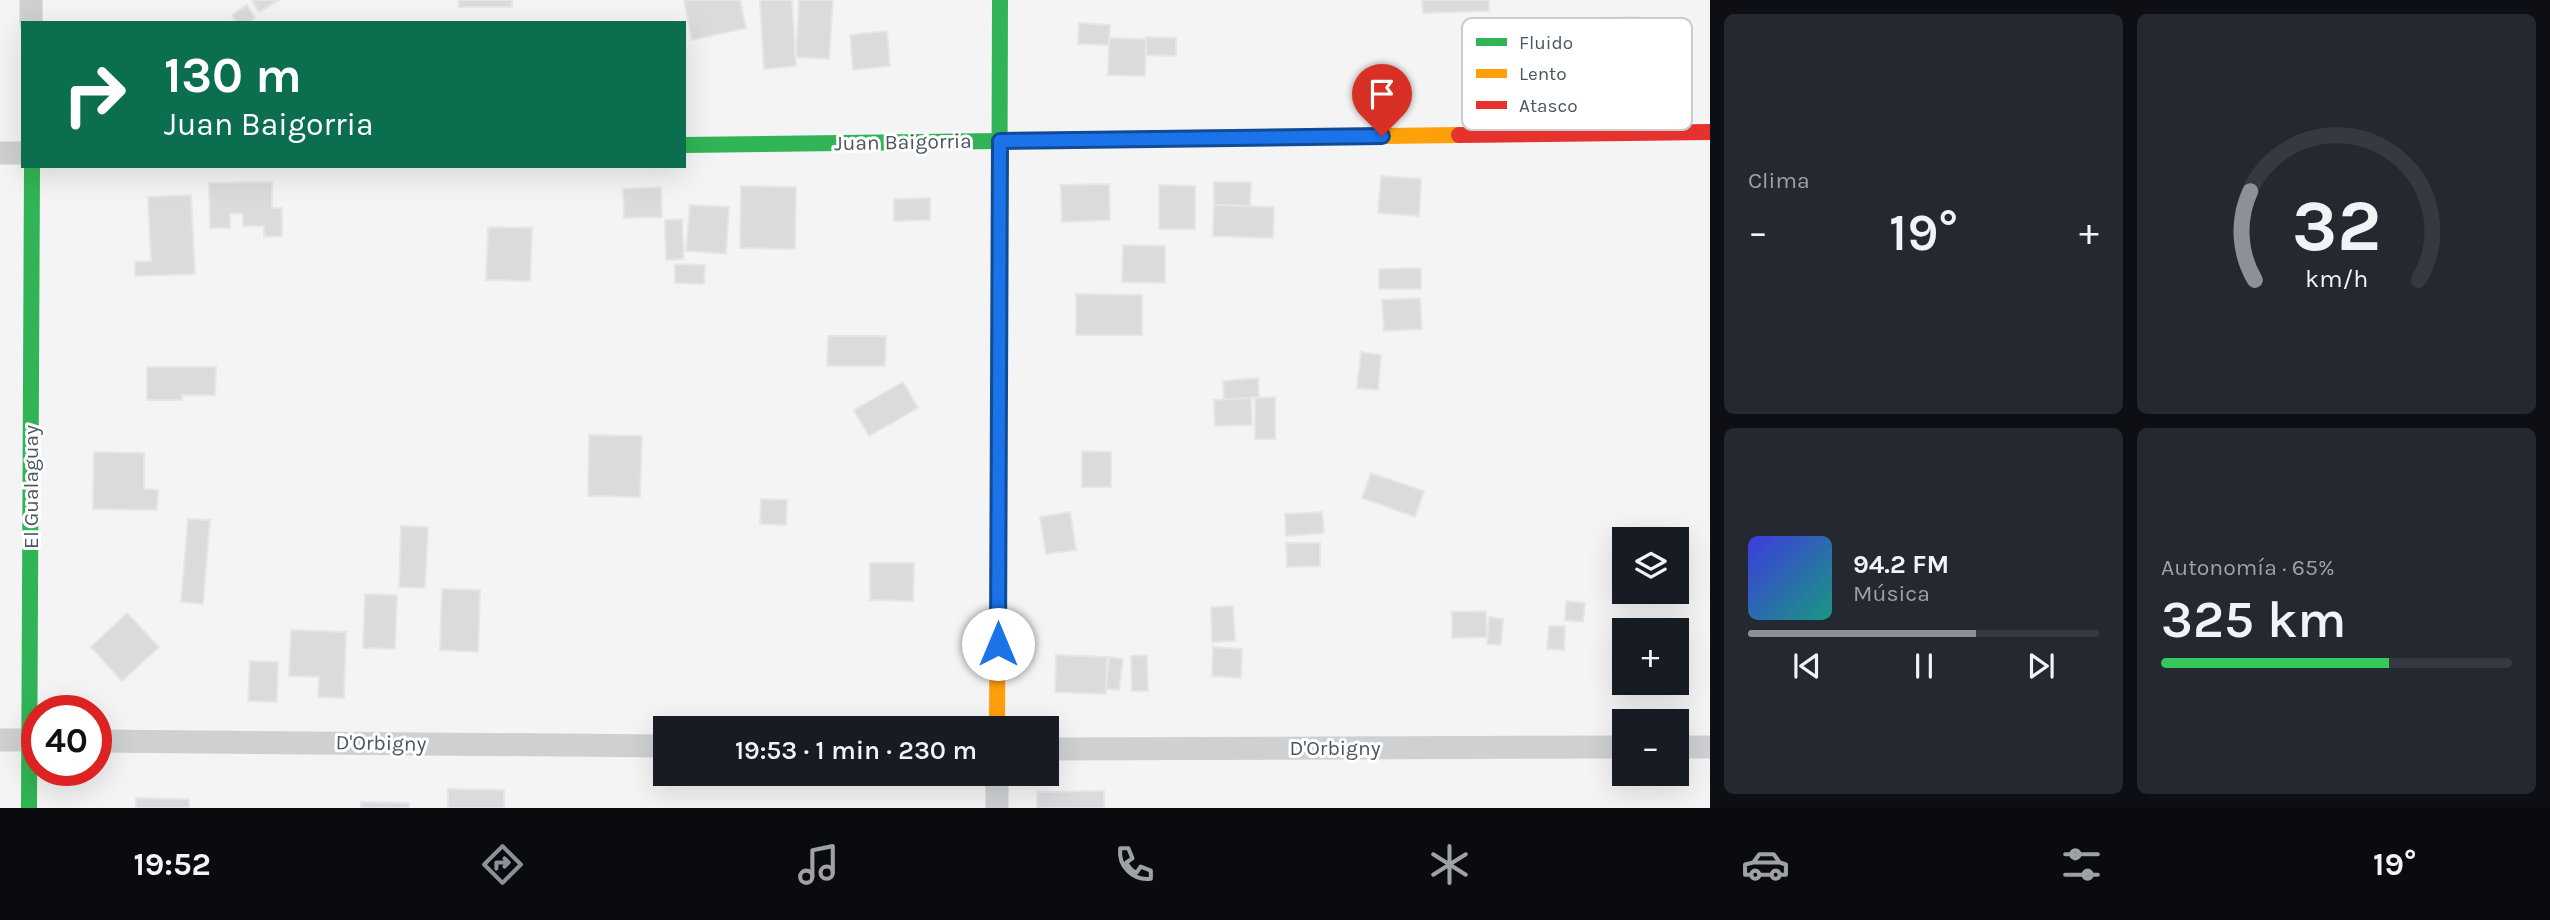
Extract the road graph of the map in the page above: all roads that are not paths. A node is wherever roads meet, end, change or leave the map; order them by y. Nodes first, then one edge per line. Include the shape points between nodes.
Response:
1 (31, 0) edge
2 (1000, 0) edge
3 (31, 21) edge
4 (1710, 132) edge
5 (1000, 141) junction
6 (686, 145) edge
7 (0, 153) edge
8 (21, 153) edge
9 (33, 168) edge
10 (33, 695) edge
11 (997, 716) edge
12 (0, 740) edge
13 (21, 740) edge
14 (112, 741) edge
15 (653, 746) edge
16 (1612, 747) edge
17 (1689, 747) edge
18 (1710, 747) edge
19 (1059, 749) edge
20 (30, 786) edge
21 (997, 786) edge
22 (29, 808) edge
23 (997, 808) edge

1 - 3 street
2 - 5 street
4 - 5 street, Juan Baigorria
5 - 6 street, Juan Baigorria
5 - 11 street
7 - 8 street
9 - 10 street, El Gualaguay
12 - 13 street
14 - 15 street, D'Orbigny
16 - 19 street, D'Orbigny
17 - 18 street
20 - 22 street, El Gualaguay
21 - 23 street

